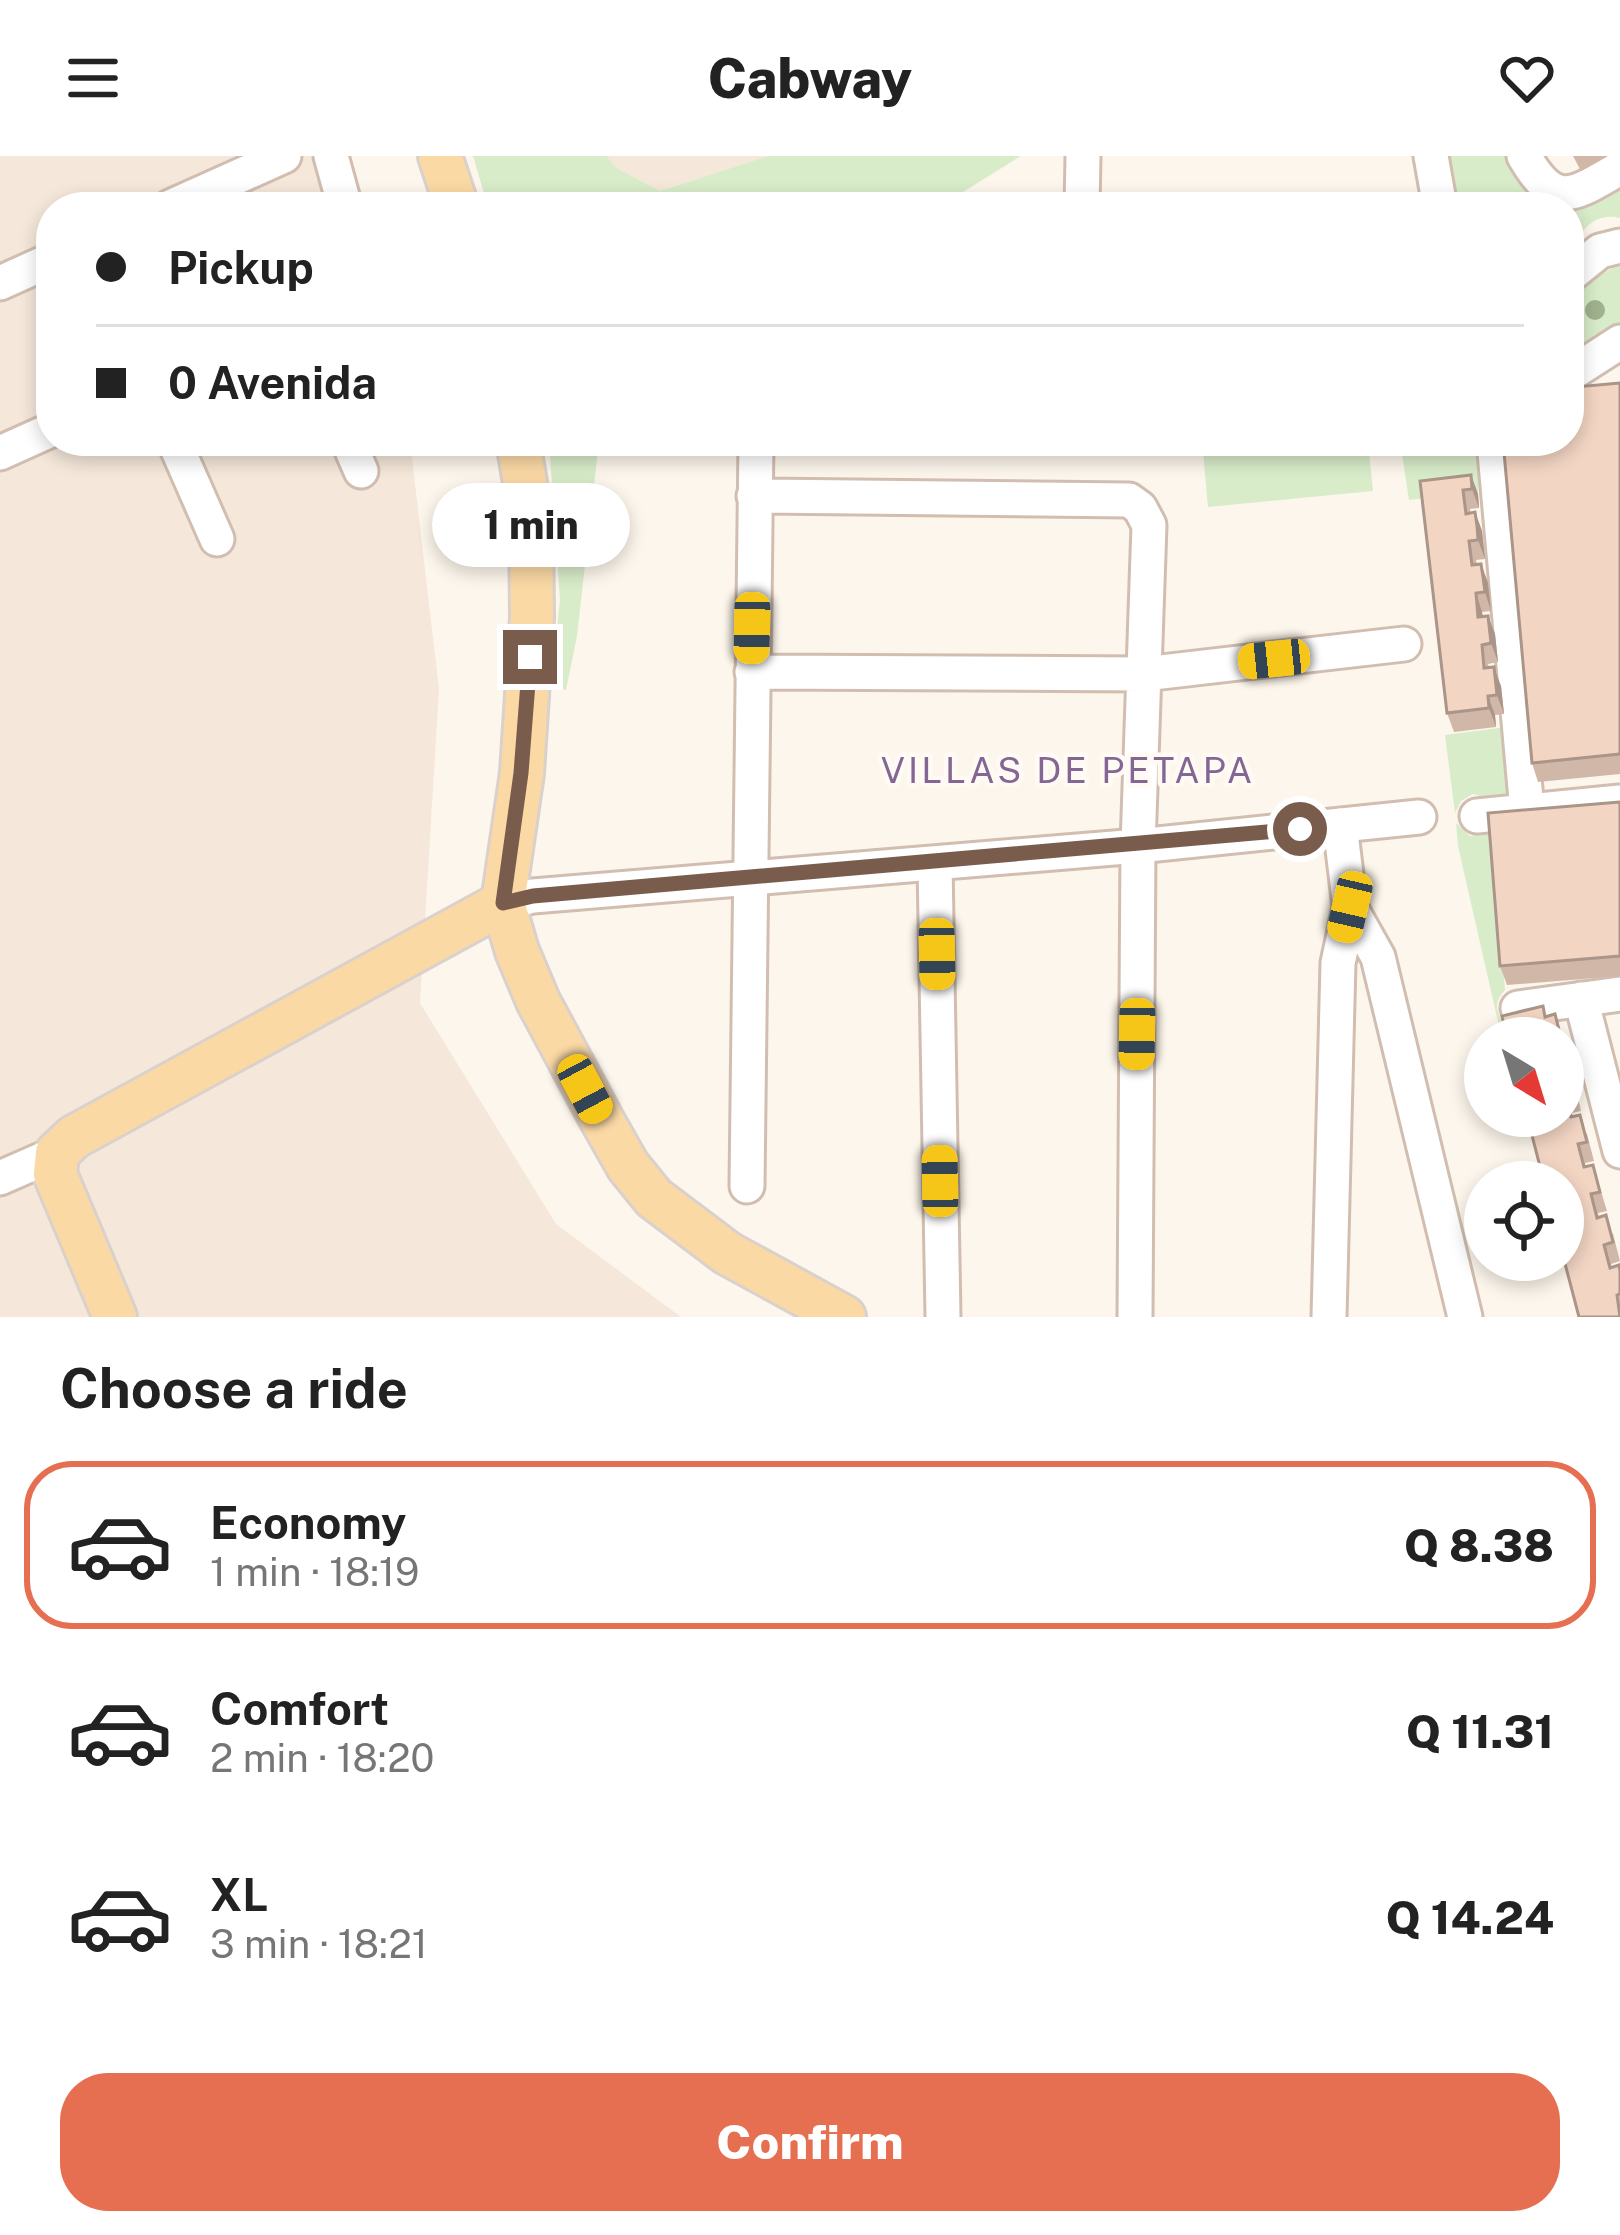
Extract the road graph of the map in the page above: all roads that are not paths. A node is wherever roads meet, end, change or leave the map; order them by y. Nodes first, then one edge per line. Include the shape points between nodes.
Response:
1 (284, 156) edge
2 (331, 156) edge
3 (440, 156) edge
4 (1083, 156) edge
5 (1431, 156) edge
6 (1524, 156) edge
7 (1620, 168) edge
8 (204, 192) edge
9 (341, 192) edge
10 (452, 192) edge
11 (1082, 192) edge
12 (1437, 192) edge
13 (1555, 192) edge
14 (1570, 192) edge
15 (1620, 246) edge
16 (1584, 264) edge
17 (36, 267) edge
18 (0, 283) edge
19 (1620, 343) edge
20 (1584, 366) edge
21 (36, 437) edge
22 (0, 453) edge
23 (181, 456) edge
24 (520, 456) edge
25 (755, 456) edge
26 (1495, 456) edge
27 (754, 496) junction
28 (217, 539) dead end
29 (1404, 644) dead end
30 (752, 672) junction
31 (1144, 674) junction
32 (1620, 802) edge
33 (1527, 811) junction
34 (1477, 816) dead end
35 (1419, 817) dead end
36 (1340, 825) junction
37 (1138, 846) junction
38 (935, 863) junction
39 (748, 879) junction
40 (503, 903) junction
41 (1350, 907) junction
42 (1620, 994) edge
43 (1581, 999) junction
44 (1518, 1008) edge
45 (1620, 1150) edge
46 (58, 1153) junction
47 (0, 1178) edge
48 (747, 1186) dead end
49 (115, 1317) edge
50 (844, 1317) edge
51 (943, 1317) edge
52 (1135, 1317) edge
53 (1329, 1317) edge
54 (1465, 1317) edge

1 - 8 street
2 - 9 street
3 - 10 main road
4 - 11 street
5 - 12 street
6 - 13 street
7 - 14 street
15 - 16 street
17 - 18 street
19 - 20 street
21 - 22 street
23 - 28 street
24 - 40 main road via 531,519 532,618
25 - 27 street
26 - 33 street
27 - 30 street
27 - 31 street via 1130,500 1149,525
29 - 31 street
30 - 31 street
30 - 39 street
31 - 37 street
32 - 33 street
33 - 34 street
35 - 36 street
36 - 37 street
36 - 41 street
37 - 38 street
37 - 52 street
38 - 39 street
38 - 51 street
39 - 40 street
39 - 48 street
40 - 46 main road via 74,1137
40 - 50 main road via 538,1001 628,1166 654,1198 776,1282
41 - 53 street via 1338,963
41 - 54 street via 1378,957
42 - 43 street
43 - 44 street
43 - 45 street
46 - 47 street
46 - 49 main road via 55,1174

